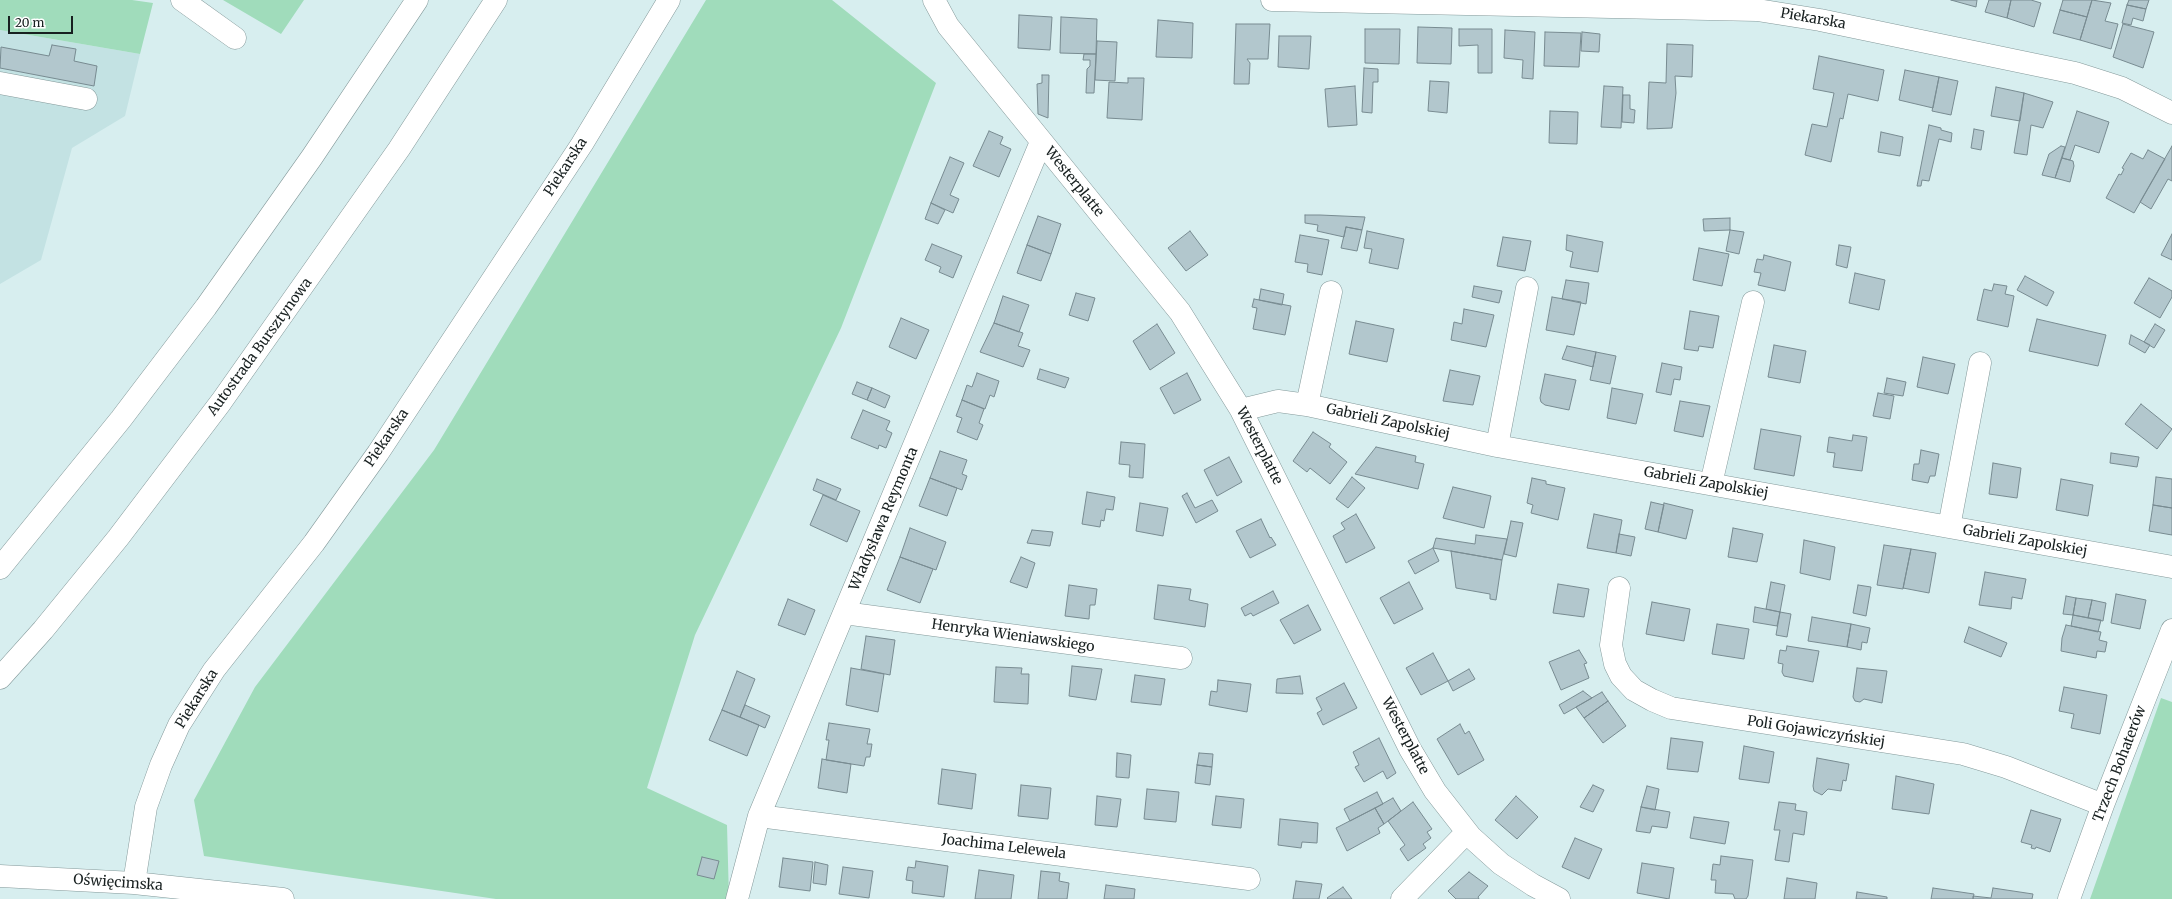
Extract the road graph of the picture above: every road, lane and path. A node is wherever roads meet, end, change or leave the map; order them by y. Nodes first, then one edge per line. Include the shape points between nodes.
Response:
1 (182, 0) edge
2 (417, 0) edge
3 (496, 0) edge
4 (669, 0) edge
5 (934, 0) edge
6 (1272, 0) edge
7 (235, 38) dead end
8 (0, 83) edge
9 (86, 99) dead end
10 (2172, 114) edge
11 (1041, 142) junction
12 (1527, 288) dead end
13 (1331, 292) dead end
14 (1753, 302) dead end
15 (1980, 363) dead end
16 (1307, 405) junction
17 (1241, 410) junction
18 (1497, 446) junction
19 (1711, 484) junction
20 (1949, 527) junction
21 (2172, 567) edge
22 (0, 568) edge
23 (1619, 588) dead end
24 (844, 613) junction
25 (2172, 630) edge
26 (1181, 658) dead end
27 (0, 678) edge
28 (2103, 805) junction
29 (759, 816) junction
30 (1467, 832) junction
31 (0, 876) edge
32 (1249, 879) dead end
33 (134, 883) junction
34 (283, 899) edge
35 (737, 899) edge
36 (1402, 899) edge
37 (1560, 899) edge
38 (2069, 899) edge

1 - 7 main road
2 - 22 main road via 316,151 206,307 121,419
3 - 27 main road, Autostrada Bursztynowa via 391,162 221,402 118,538
4 - 33 main road, Piekarska via 582,144 378,453 314,543 214,670 179,725 146,807
5 - 11 main road, Westerplatte via 948,26
6 - 10 main road, Piekarska via 1757,10 1820,20 2076,73 2122,88
8 - 9 main road
11 - 17 main road, Westerplatte via 1180,312
11 - 24 main road, Władysława Reymonta
12 - 18 main road
13 - 16 main road
14 - 19 main road
15 - 20 main road
16 - 17 main road, Gabrieli Zapolskiej via 1278,401
16 - 18 main road, Gabrieli Zapolskiej
17 - 30 main road, Westerplatte via 1410,749 1435,791
18 - 19 main road, Gabrieli Zapolskiej
19 - 20 main road, Gabrieli Zapolskiej
20 - 21 main road, Gabrieli Zapolskiej
23 - 28 main road, Poli Gojawiczyńskiej via 1611,645 1615,664 1621,676 1634,690 1652,700 1671,708 1963,754 2006,766
24 - 26 main road, Henryka Wieniawskiego
24 - 29 main road, Władysława Reymonta
25 - 28 main road, Trzech Bohaterów
28 - 38 main road, Trzech Bohaterów
29 - 32 main road, Joachima Lelewela
29 - 35 main road, Władysława Reymonta
30 - 36 main road
30 - 37 main road, Westerplatte via 1501,864
31 - 33 main road, Oświęcimska
33 - 34 main road, Oświęcimska

